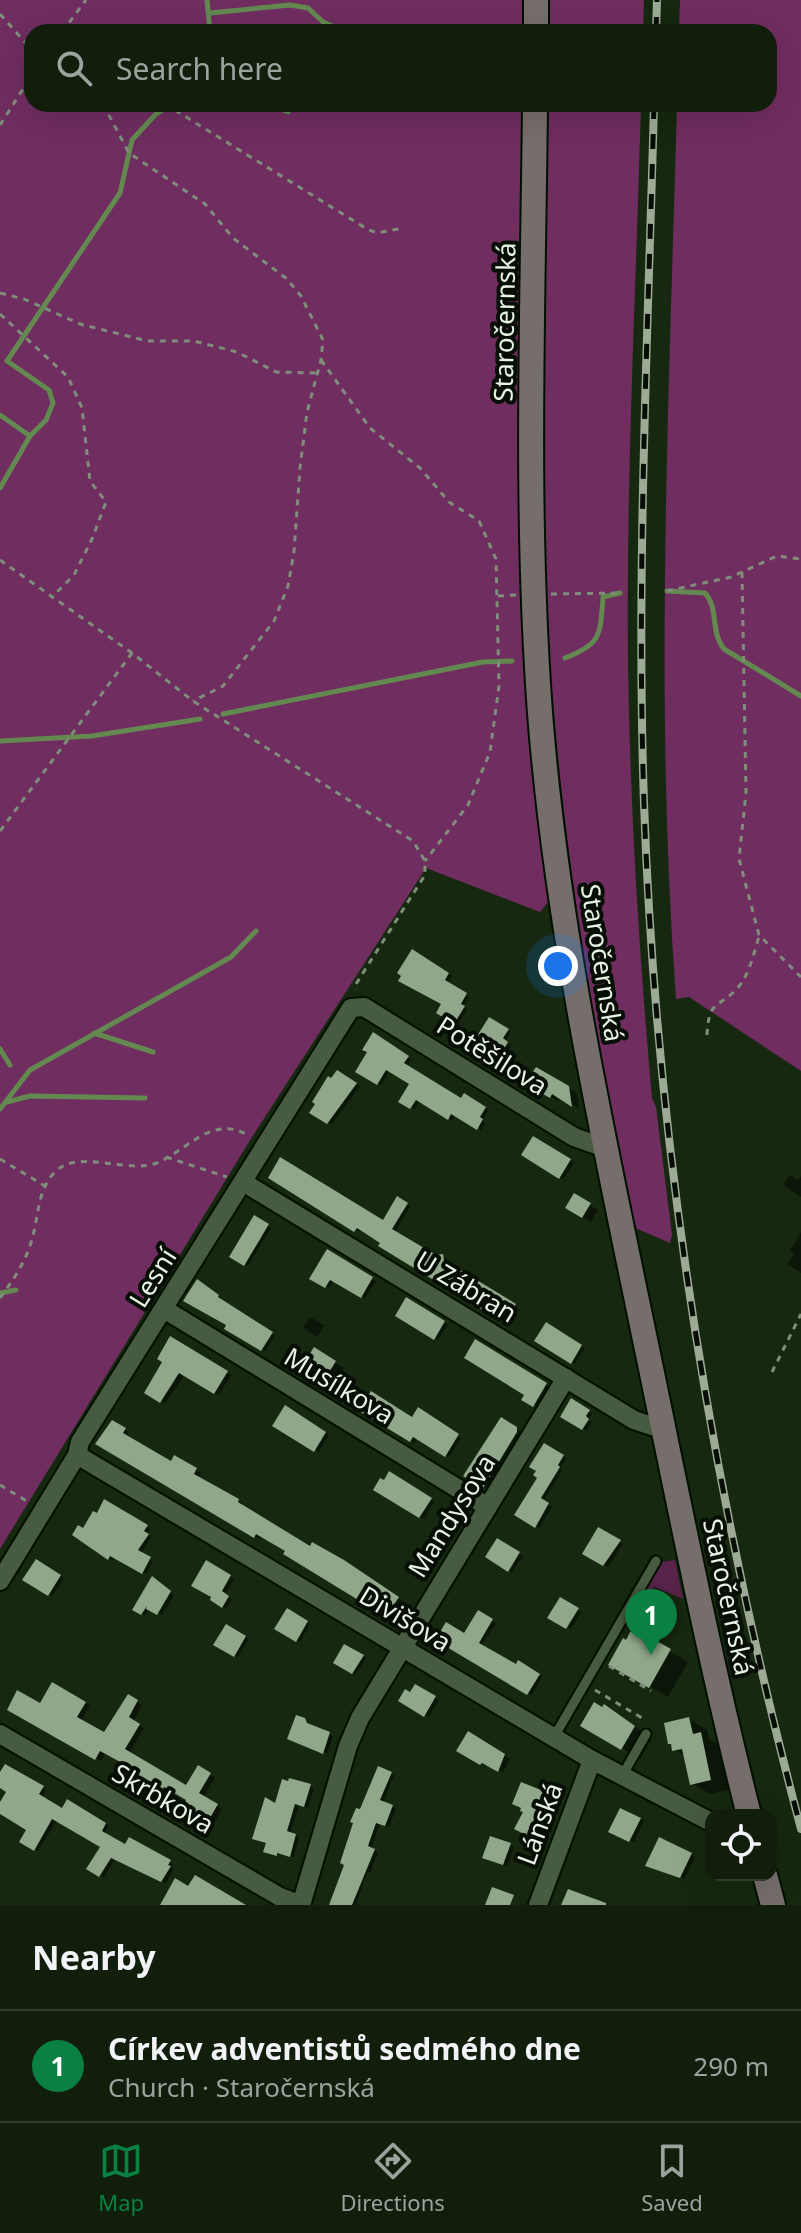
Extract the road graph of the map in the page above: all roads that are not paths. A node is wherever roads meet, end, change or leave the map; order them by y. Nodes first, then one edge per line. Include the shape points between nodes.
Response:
1 (536, 0) edge
2 (536, 24) edge
3 (535, 112) edge
4 (354, 1006) joint
5 (605, 1148) junction
6 (235, 1180) junction
7 (164, 1309) junction
8 (566, 1378) junction
9 (664, 1430) junction
10 (77, 1455) junction
11 (488, 1507) junction
12 (656, 1561) dead end
13 (0, 1581) edge
14 (401, 1646) junction
15 (0, 1734) edge
16 (646, 1734) dead end
17 (554, 1737) junction
18 (592, 1760) junction
19 (622, 1776) junction
20 (748, 1809) edge
21 (705, 1819) edge
22 (767, 1881) edge
23 (301, 1905) edge
24 (538, 1905) edge
25 (773, 1905) edge

1 - 2 main road
3 - 5 main road, Staročernská via 532,449 540,713 568,940
4 - 5 street, Potěšilova via 364,1007 574,1137
4 - 6 street, Lesní
5 - 9 main road, Staročernská
6 - 7 street, Lesní
6 - 8 street, U Zábran
7 - 10 street, Lesní via 80,1442
7 - 11 street, Musílkova
8 - 9 street, U Zábran via 634,1420
8 - 11 street, Mandysova
9 - 20 main road, Staročernská
10 - 13 street, Lesní
10 - 14 street, Divišova
11 - 14 street, Mandysova
12 - 17 lane
14 - 17 street, Divišova
14 - 23 street, Mandysova via 348,1746
15 - 23 street, Skrbkova
16 - 19 lane
17 - 18 street, Divišova
18 - 19 street, Divišova
18 - 24 street, Lánská
19 - 21 street, Divišova
22 - 25 main road

